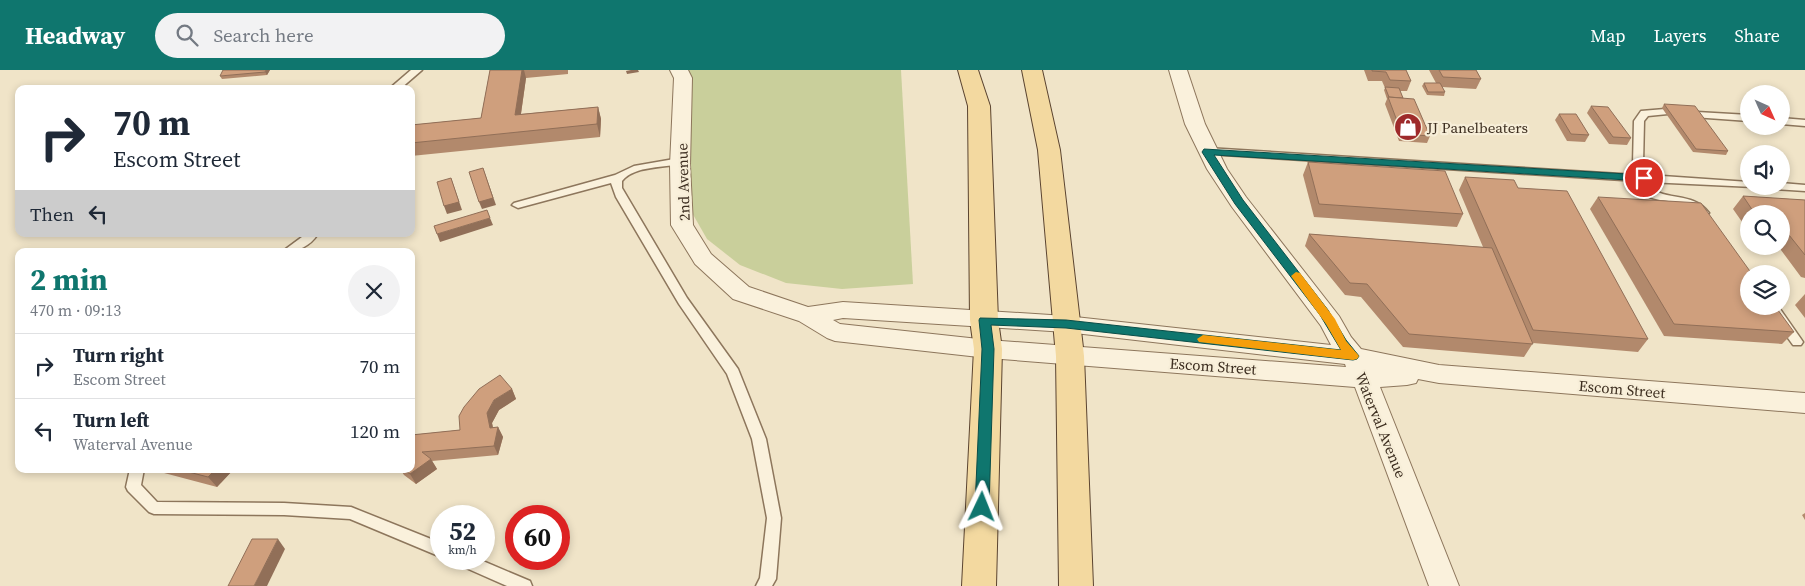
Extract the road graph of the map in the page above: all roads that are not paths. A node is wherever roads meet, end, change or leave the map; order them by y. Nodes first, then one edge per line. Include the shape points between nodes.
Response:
1 (418, 70) edge
2 (679, 70) edge
3 (968, 70) edge
4 (1032, 70) edge
5 (1178, 70) edge
6 (399, 85) edge
7 (1665, 112) edge
8 (1697, 114) edge
9 (1740, 117) edge
10 (1790, 122) edge
11 (1805, 123) edge
12 (1207, 152) junction
13 (680, 161) junction
14 (619, 177) junction
15 (1644, 178) junction
16 (1740, 184) edge
17 (1790, 187) edge
18 (1805, 188) edge
19 (518, 205) dead end
20 (1708, 221) edge
21 (310, 237) edge
22 (294, 248) edge
23 (1778, 315) edge
24 (1066, 324) junction
25 (986, 335) junction
26 (1797, 342) dead end
27 (1070, 356) junction
28 (1359, 367) junction
29 (1805, 403) edge
30 (136, 473) edge
31 (430, 546) edge
32 (487, 570) edge
33 (524, 586) edge
34 (764, 586) edge
35 (979, 586) edge
36 (1076, 586) edge
37 (1444, 586) edge

1 - 6 lane
2 - 13 street, 2nd Avenue via 683,78
3 - 25 main road via 979,106
4 - 24 main road via 1049,150
5 - 12 street, Waterval Avenue
7 - 15 lane via 1645,113 1639,121 1638,164
8 - 9 lane
10 - 11 lane
12 - 15 lane
12 - 28 street, Waterval Avenue via 1239,202 1324,312
13 - 14 lane via 627,171
13 - 25 street, 2nd Avenue via 682,225 703,259 741,293 807,314 835,332
14 - 19 lane
14 - 34 lane via 616,186 620,197 683,301 733,372 759,438 774,518 768,579
15 - 16 lane
15 - 20 lane via 1642,187 1649,195 1690,201 1699,207
17 - 18 lane
21 - 22 lane
23 - 26 lane
24 - 25 street, Escom Street
24 - 27 main road
24 - 28 street, Escom Street
25 - 27 street, Escom Street
25 - 35 main road
27 - 28 street, Escom Street
27 - 36 main road
28 - 29 street, Escom Street
28 - 37 street, Waterval Avenue
30 - 31 lane via 133,487 154,508 284,509 351,514
32 - 33 lane

